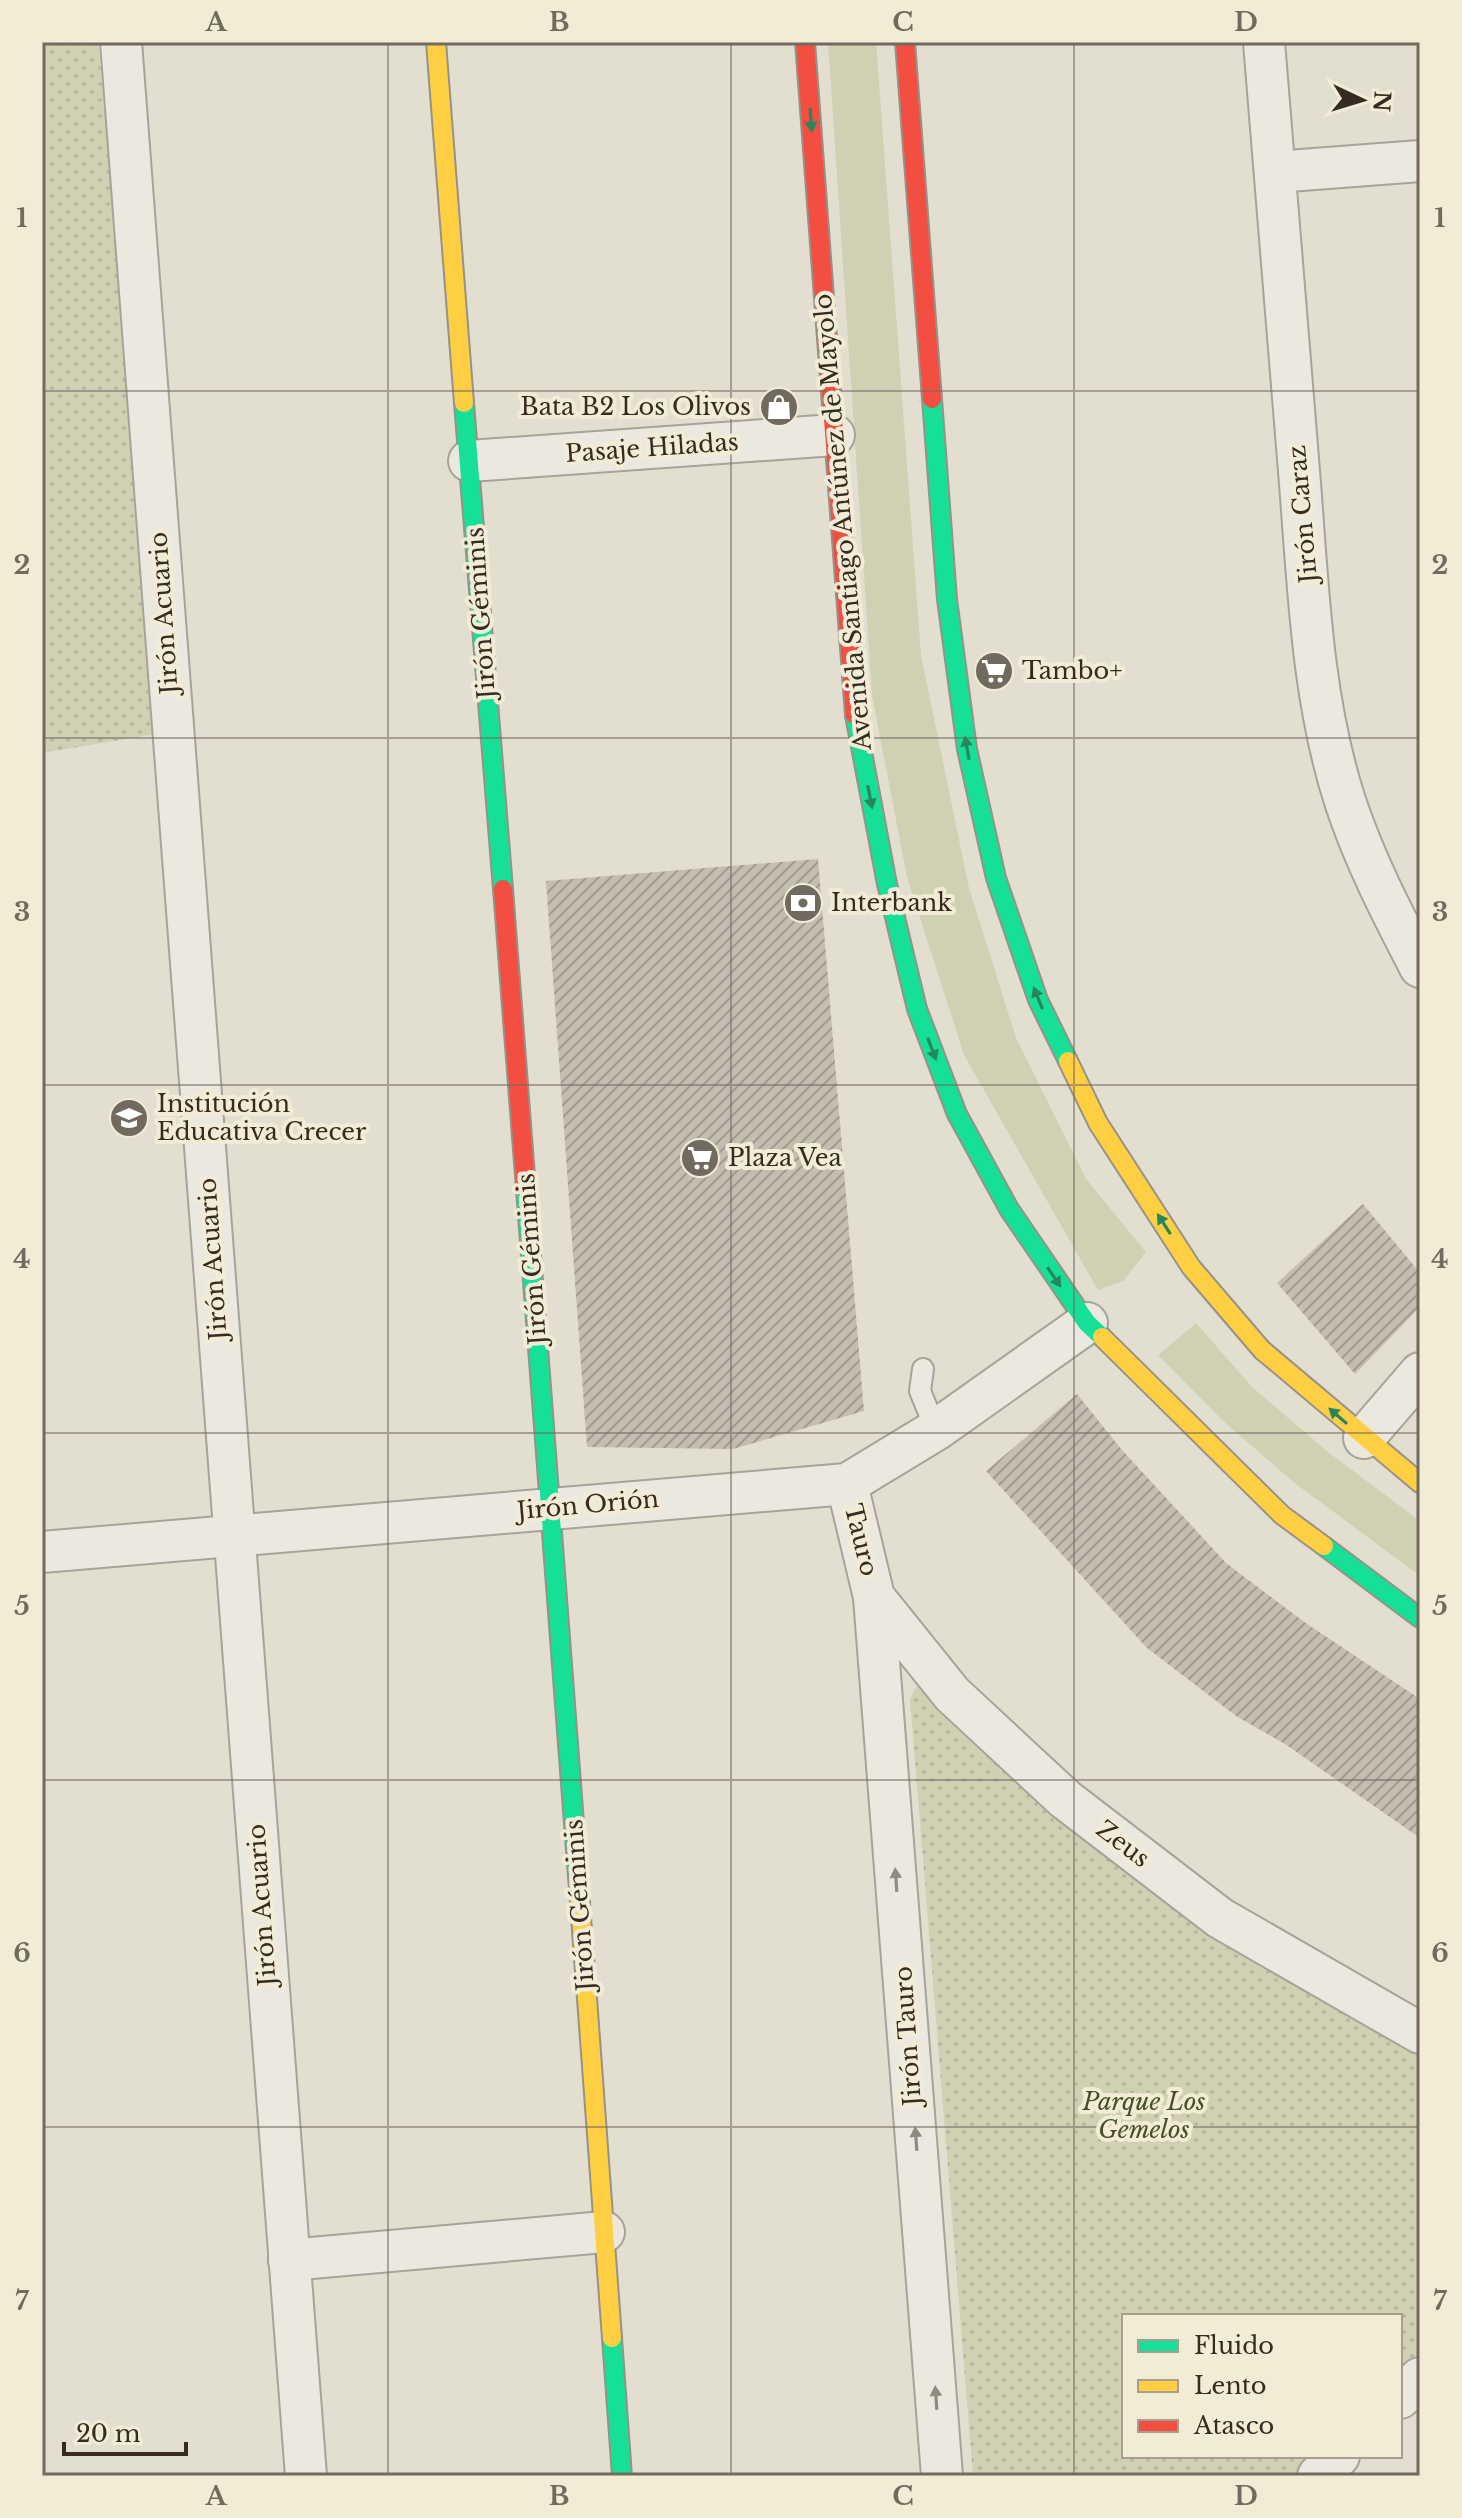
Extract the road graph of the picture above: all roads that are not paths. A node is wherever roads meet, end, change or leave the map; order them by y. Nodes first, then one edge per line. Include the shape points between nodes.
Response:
1 (121, 42) edge
2 (436, 42) edge
3 (805, 42) edge
4 (905, 42) edge
5 (1264, 42) edge
6 (1420, 161) edge
7 (1275, 172) junction
8 (834, 435) junction
9 (469, 461) junction
10 (1420, 967) edge
11 (1087, 1323) junction
12 (923, 1369) dead end
13 (1420, 1373) edge
14 (936, 1430) junction
15 (1364, 1438) junction
16 (1420, 1483) edge
17 (847, 1484) junction
18 (551, 1508) junction
19 (234, 1536) junction
20 (42, 1552) edge
21 (874, 1597) junction
22 (1420, 1618) edge
23 (1420, 2033) edge
24 (604, 2232) junction
25 (289, 2260) junction
26 (1420, 2378) edge
27 (1402, 2396) edge
28 (1337, 2458) edge
29 (306, 2476) edge
30 (622, 2476) edge
31 (942, 2476) edge
32 (1318, 2476) edge

1 - 19 street, Jirón Acuario
2 - 9 main road, Jirón Géminis
3 -> 8 main road, Avenida Santiago Antúnez de Mayolo
15 -> 4 main road via 1262,1350 1191,1267 1098,1123 1038,1000 996,878 967,749 947,599
5 - 7 street, Jirón Caraz
6 - 7 street
7 - 10 street, Jirón Caraz via 1311,616 1325,714 1357,834
8 - 9 street, Pasaje Hiladas
8 -> 11 main road, Avenida Santiago Antúnez de Mayolo via 855,714 917,1009 957,1114 1009,1209
9 - 18 main road, Jirón Géminis
11 - 14 street, Jirón Orión
11 - 22 main road, Avenida Santiago Antúnez de Mayolo via 1282,1515
12 - 14 lane via 920,1391
13 - 15 street
14 - 17 street, Jirón Orión
15 - 16 main road
17 - 18 street, Jirón Orión
17 - 21 street, Tauro
18 - 19 street, Jirón Orión
18 - 24 main road, Jirón Géminis
19 - 20 street, Jirón Orión
19 - 25 street, Jirón Acuario
21 - 23 street, Zeus via 952,1694 1065,1799 1220,1918
31 -> 21 street, Jirón Tauro
24 - 25 street
24 - 30 main road, Jirón Géminis
25 - 29 street, Jirón Acuario
26 - 27 street
28 - 32 street

